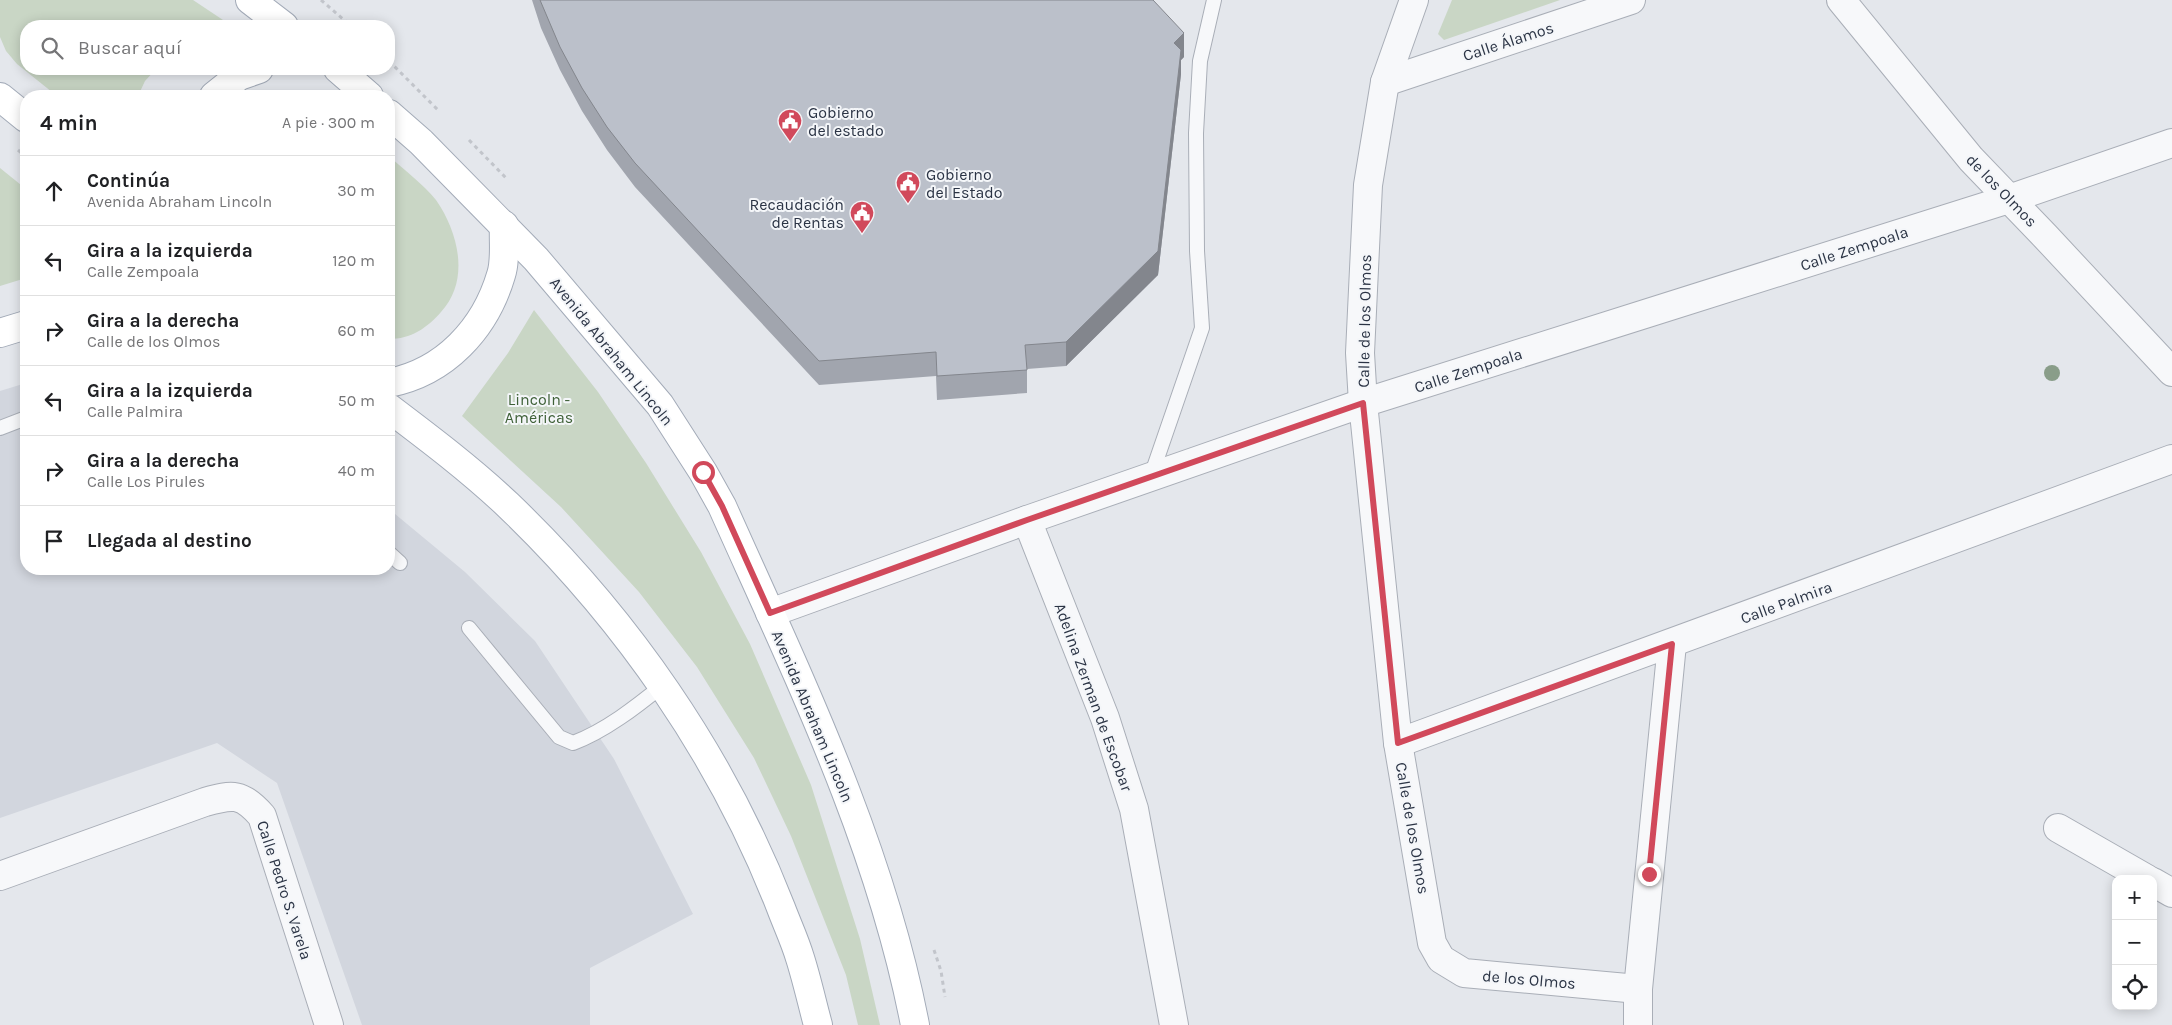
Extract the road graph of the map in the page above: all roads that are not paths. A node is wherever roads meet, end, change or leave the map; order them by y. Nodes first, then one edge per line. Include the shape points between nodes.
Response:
1 (250, 0) edge
2 (1214, 0) edge
3 (1414, 0) edge
4 (1631, 0) edge
5 (1841, 0) edge
6 (276, 20) edge
7 (242, 75) edge
8 (345, 75) edge
9 (1386, 82) junction
10 (222, 90) edge
11 (362, 90) edge
12 (0, 97) edge
13 (20, 113) edge
14 (395, 119) edge
15 (2172, 143) edge
16 (2009, 199) junction
17 (504, 225) junction
18 (20, 327) edge
19 (0, 333) edge
20 (2172, 372) edge
21 (395, 382) edge
22 (1363, 403) junction
23 (395, 412) edge
24 (20, 420) edge
25 (0, 428) edge
26 (2172, 459) edge
27 (1151, 476) junction
28 (1027, 520) junction
29 (395, 558) edge
30 (400, 563) dead end
31 (770, 613) junction
32 (469, 628) dead end
33 (1672, 644) junction
34 (663, 685) junction
35 (1398, 743) junction
36 (2058, 828) dead end
37 (2140, 875) edge
38 (0, 876) edge
39 (2157, 884) edge
40 (2172, 893) edge
41 (1432, 944) joint
42 (1638, 989) junction
43 (329, 1025) edge
44 (818, 1025) edge
45 (915, 1025) edge
46 (1174, 1025) edge
47 (1638, 1025) edge

1 - 6 main road
2 - 27 lane via 1200,61 1196,132 1197,251 1202,328
3 - 9 street, Calle de los Olmos
4 - 9 street, Calle Álamos
5 - 16 street, de los Olmos via 1971,159
7 - 10 main road
8 - 11 main road
9 - 22 street, Calle de los Olmos via 1368,185 1360,353
12 - 13 main road
14 - 17 main road, Avenida Abraham Lincoln
15 - 16 street, Calle Zempoala
16 - 20 street, de los Olmos
16 - 22 street, Calle Zempoala
17 - 21 main road via 502,274 483,318 452,354 410,379
17 - 31 main road, Avenida Abraham Lincoln via 660,405 722,506
18 - 19 main road
22 - 27 street, Calle Zempoala
22 - 35 street, Calle de los Olmos
23 - 34 main road via 508,505 595,596
24 - 25 lane
26 - 33 street, Calle Palmira
27 - 28 street, Calle Zempoala
28 - 31 street, Calle Zempoala
28 - 46 street, Adelina Zerman de Escobar via 1105,718 1134,809
29 - 30 lane
31 - 45 main road, Avenida Abraham Lincoln via 826,741 861,838 897,948
32 - 34 lane via 559,737 573,743 641,704
33 - 35 street, Calle Palmira
33 - 42 street
34 - 44 main road via 740,814 800,957
35 - 41 street, Calle de los Olmos
36 - 37 street
38 - 43 street, Calle Pedro S. Varela via 205,802 226,796 239,797 262,816
39 - 40 street
41 - 42 street, de los Olmos via 1441,959 1464,973
42 - 47 street

